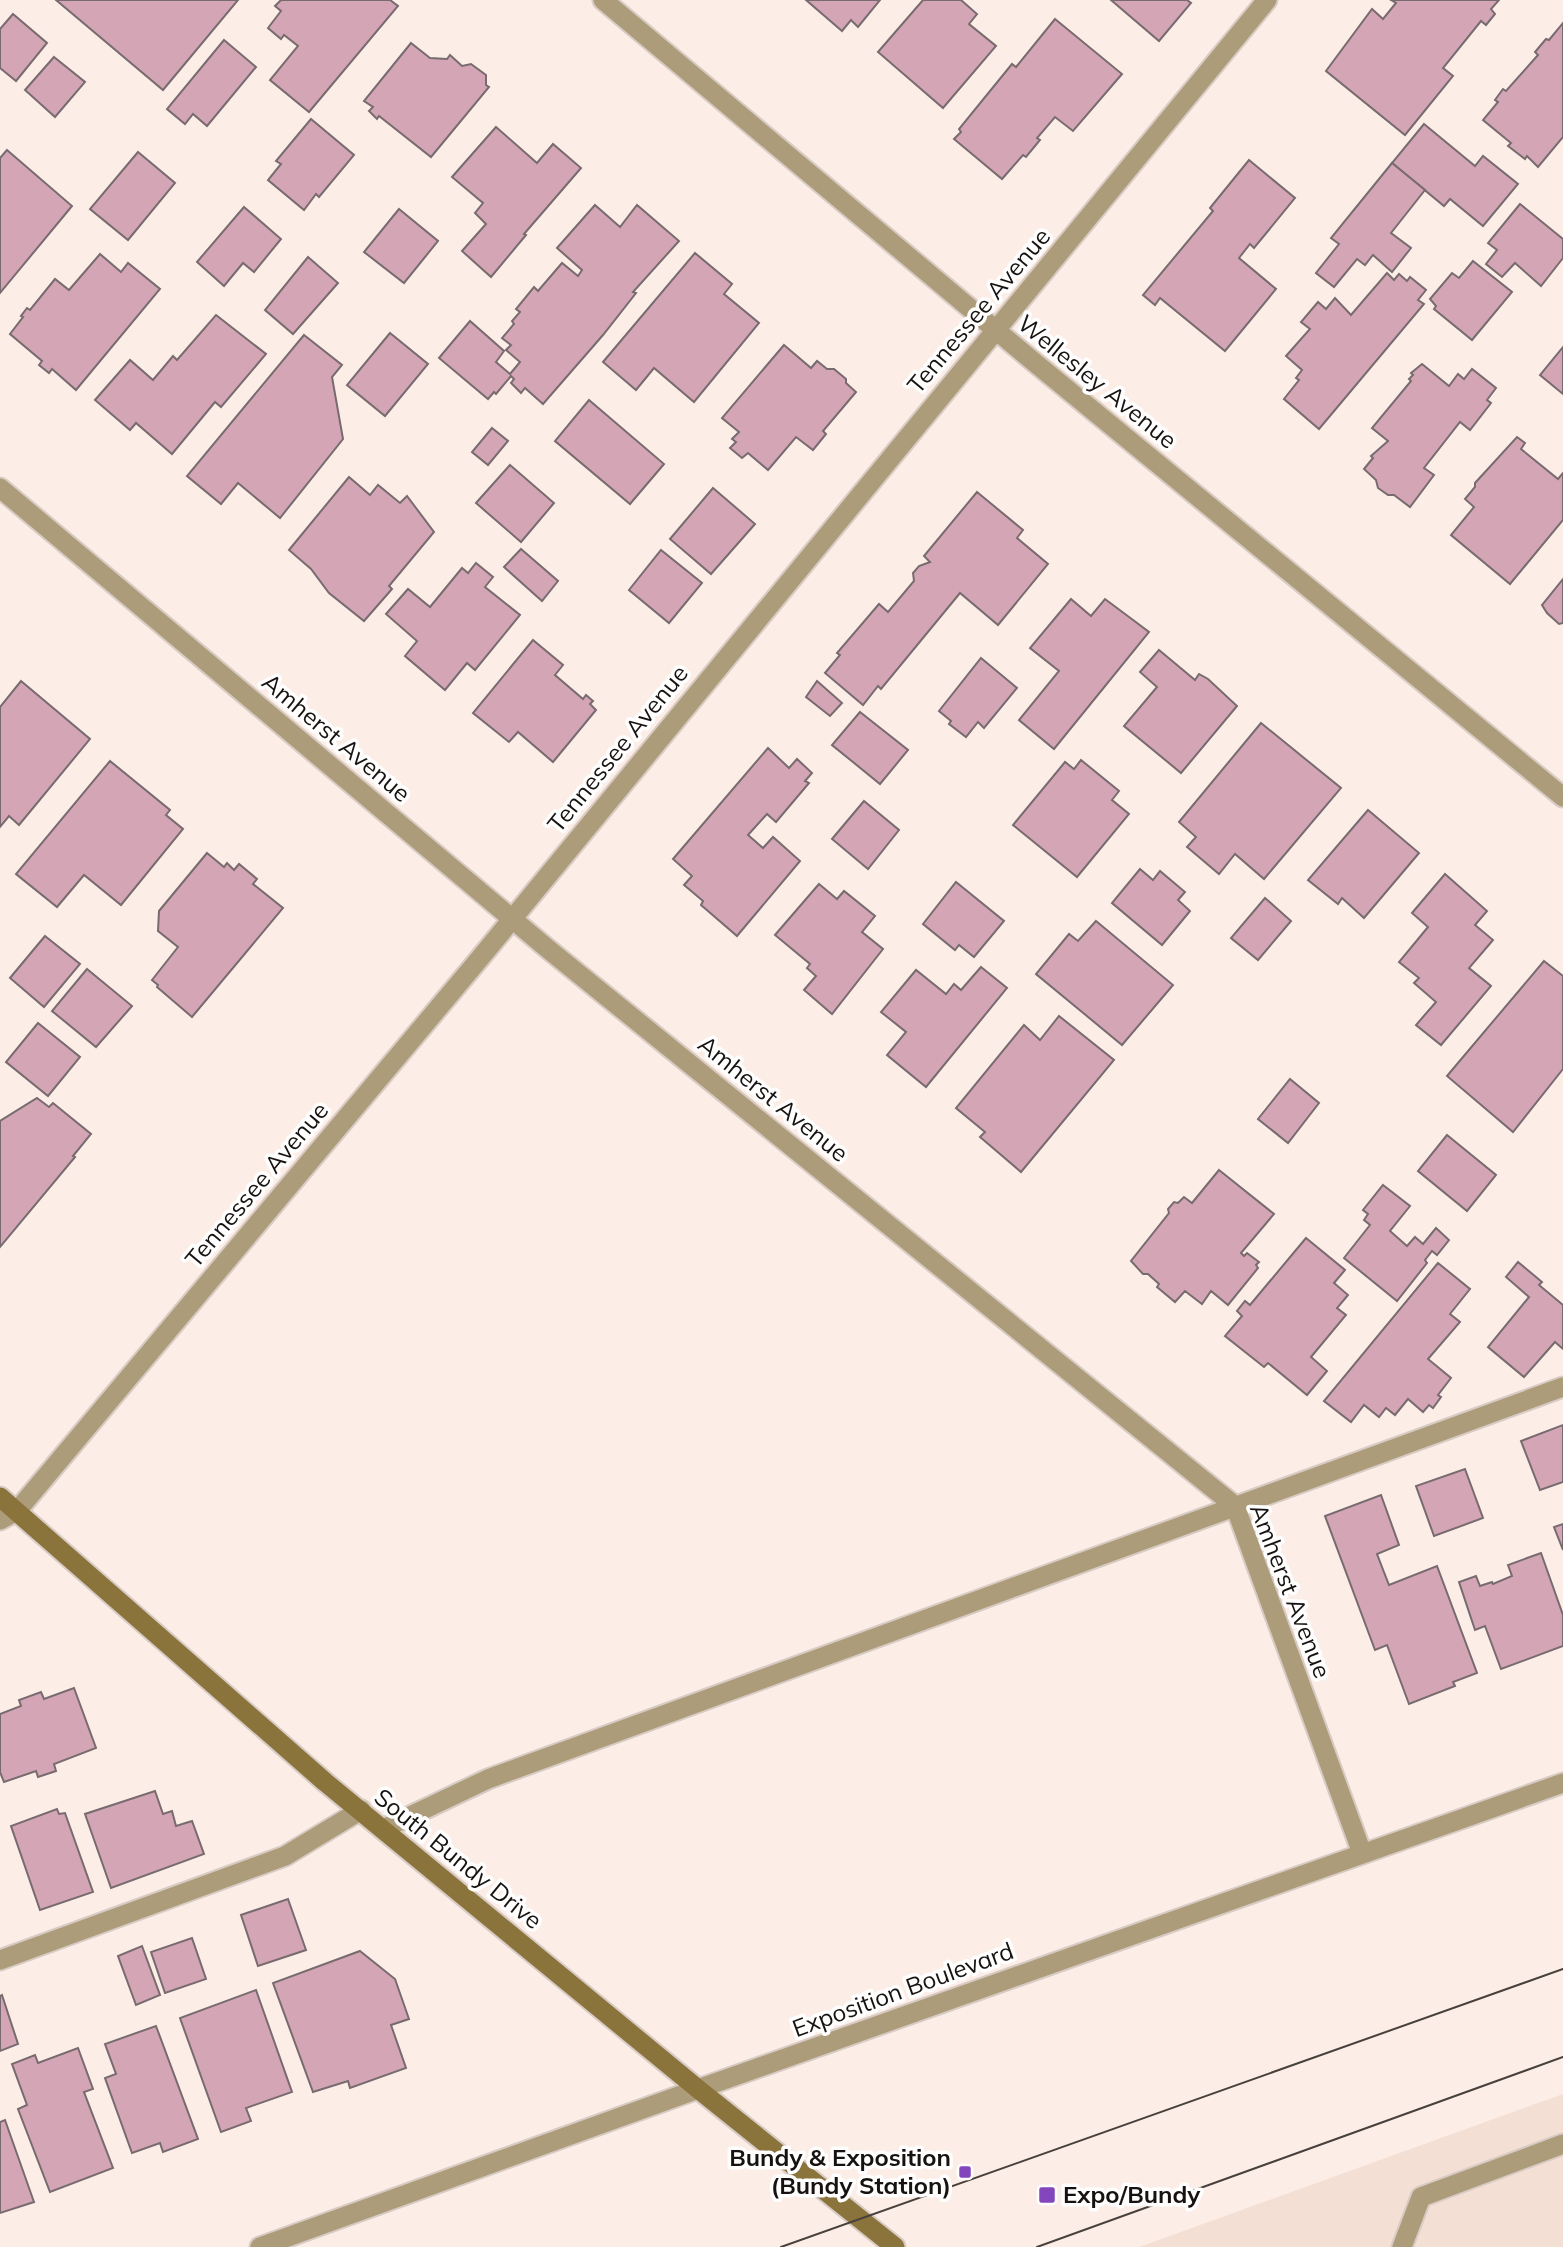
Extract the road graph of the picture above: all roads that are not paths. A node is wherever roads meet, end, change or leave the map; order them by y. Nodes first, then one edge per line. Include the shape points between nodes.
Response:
1 (603, 0) edge
2 (1267, 0) edge
3 (995, 330) junction
4 (0, 488) edge
5 (1563, 797) edge
6 (511, 918) junction
7 (1563, 1387) edge
8 (0, 1497) edge
9 (1235, 1506) junction
10 (8, 1516) edge
11 (1563, 1783) edge
12 (360, 1810) junction
13 (383, 1829) junction
14 (1362, 1853) junction
15 (0, 1960) edge
16 (698, 2089) junction
17 (1563, 2144) edge
18 (260, 2247) edge
19 (895, 2247) edge
20 (1402, 2247) edge

1 - 3 street, Wellesley Avenue
2 - 3 street, Tennessee Avenue
3 - 5 street, Wellesley Avenue
3 - 6 street, Tennessee Avenue
4 - 6 street, Amherst Avenue
6 - 9 street, Amherst Avenue
6 - 10 street, Tennessee Avenue
7 - 9 street
8 - 10 main road, South Bundy Drive
9 - 13 street via 488,1779
9 - 14 street, Amherst Avenue
10 - 12 main road, South Bundy Drive
11 - 14 street, Exposition Boulevard
12 - 13 main road, South Bundy Drive
12 - 15 street via 285,1856
13 - 16 main road, South Bundy Drive
14 - 16 street, Exposition Boulevard
16 - 18 street, Exposition Boulevard
16 - 19 main road, South Bundy Drive
17 - 20 street via 1421,2197

